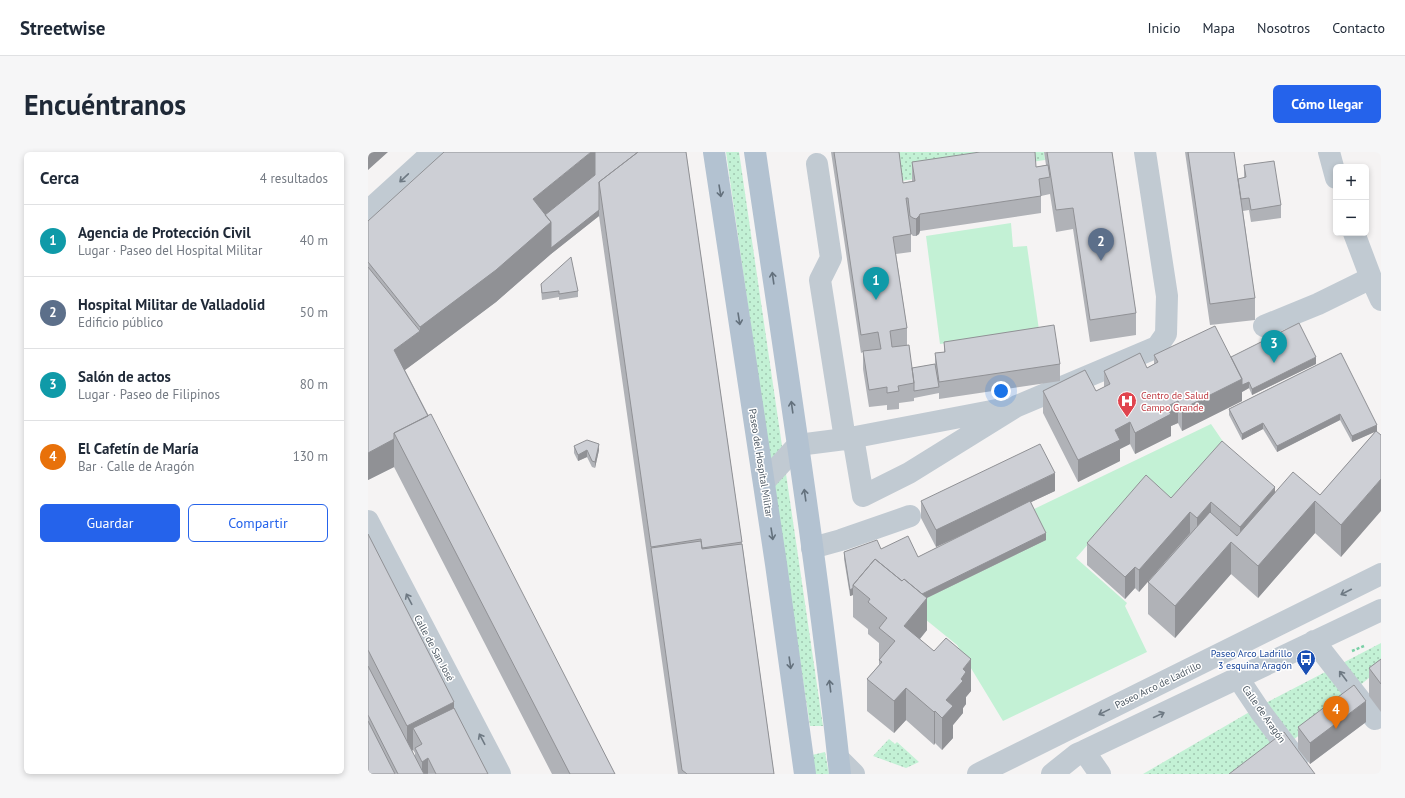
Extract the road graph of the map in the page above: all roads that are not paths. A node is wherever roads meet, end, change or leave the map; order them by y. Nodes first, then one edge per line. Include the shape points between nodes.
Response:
1 (433, 152) edge
2 (714, 152) edge
3 (755, 152) edge
4 (1145, 152) edge
5 (1329, 152) edge
6 (817, 164) dead end
7 (1333, 167) edge
8 (368, 212) edge
9 (1355, 236) edge
10 (1371, 278) junction
11 (1381, 300) edge
12 (1264, 326) dead end
13 (1017, 406) junction
14 (849, 438) junction
15 (798, 445) junction
16 (764, 482) junction
17 (910, 516) dead end
18 (368, 521) edge
19 (812, 548) junction
20 (1381, 574) edge
21 (1381, 610) edge
22 (1314, 641) junction
23 (1238, 678) junction
24 (1375, 719) dead end
25 (1084, 751) junction
26 (839, 766) edge
27 (1305, 770) edge
28 (500, 774) edge
29 (805, 774) edge
30 (854, 774) edge
31 (978, 774) edge
32 (1052, 774) edge
33 (1100, 774) edge

1 -> 8 street
2 -> 16 main road, Paseo del Hospital Militar
15 -> 3 main road
4 - 13 street via 1167,296 1166,334 1157,347
5 - 7 street
6 - 14 street via 831,258 820,280
9 - 10 street
10 - 11 street
10 - 12 street via 1318,304
13 - 14 street
13 - 14 street via 909,473 863,496
14 - 15 street
15 - 16 street
19 -> 15 main road
16 -> 29 main road, Paseo del Hospital Militar
17 - 19 street
28 -> 18 street, Calle de San José
26 -> 19 main road
20 -> 31 street, Paseo Arco de Ladrillo
21 - 22 street
22 - 23 street
24 -> 22 street
25 -> 23 street
23 - 27 street, Calle de Aragón
25 - 32 street
25 - 33 street
26 - 30 street

